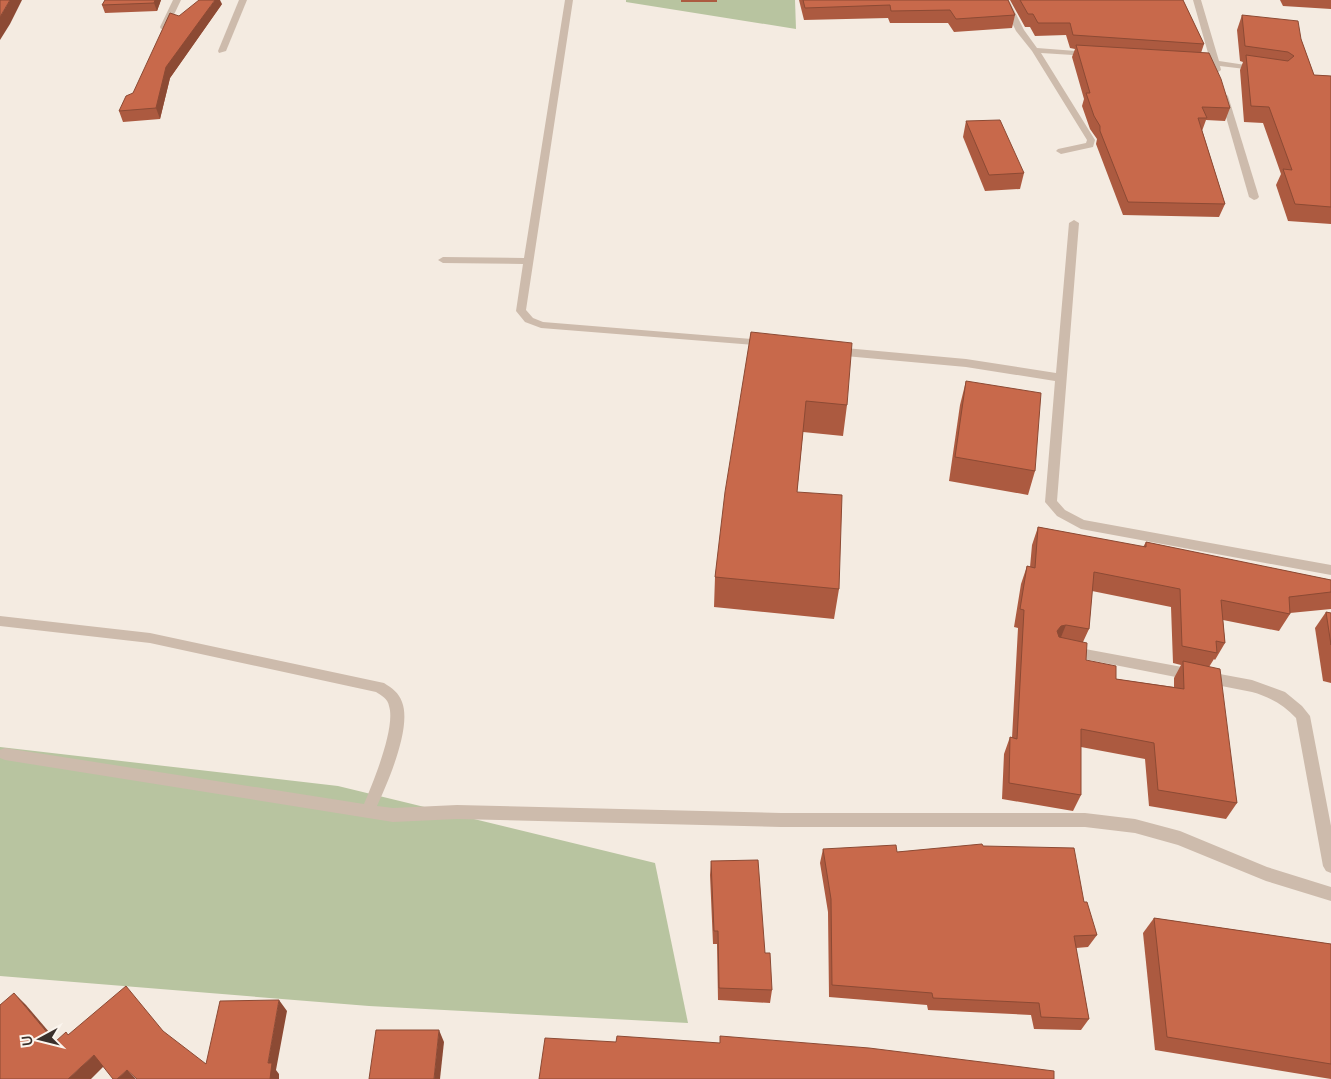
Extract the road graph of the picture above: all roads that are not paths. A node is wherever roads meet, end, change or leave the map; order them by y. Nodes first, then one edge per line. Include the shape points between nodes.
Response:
1 (176, 0) edge
2 (243, 0) edge
3 (569, 0) edge
4 (1005, 0) edge
5 (1197, 0) edge
6 (161, 35) edge
7 (1035, 50) junction
8 (222, 51) dead end
9 (1098, 55) edge
10 (1186, 60) edge
11 (1215, 62) junction
12 (1272, 70) edge
13 (1061, 152) dead end
14 (1254, 197) dead end
15 (1074, 223) dead end
16 (443, 260) dead end
17 (528, 261) junction
18 (777, 346) edge
19 (826, 350) edge
20 (1062, 378) junction
21 (1331, 570) edge
22 (0, 621) edge
23 (1059, 649) edge
24 (5, 754) dead end
25 (368, 810) junction
26 (1331, 866) edge
27 (1331, 894) edge

1 - 6 street
2 - 8 street
3 - 17 street
4 - 7 street via 1020,31
5 - 11 street
7 - 9 street
7 - 13 street via 1091,140 1090,145
10 - 11 street
11 - 12 street
11 - 14 street
15 - 20 street
16 - 17 street
17 - 18 street via 521,312 541,325
19 - 20 street via 966,363
20 - 21 street via 1051,488 1051,502 1061,513 1081,524
22 - 25 street via 150,638 379,687 388,692 396,704 398,717 383,777
23 - 26 street via 1252,686 1274,692 1291,702 1303,716
24 - 25 street
25 - 27 street via 394,815 457,812 781,820 1085,820 1135,826 1180,838 1266,874

